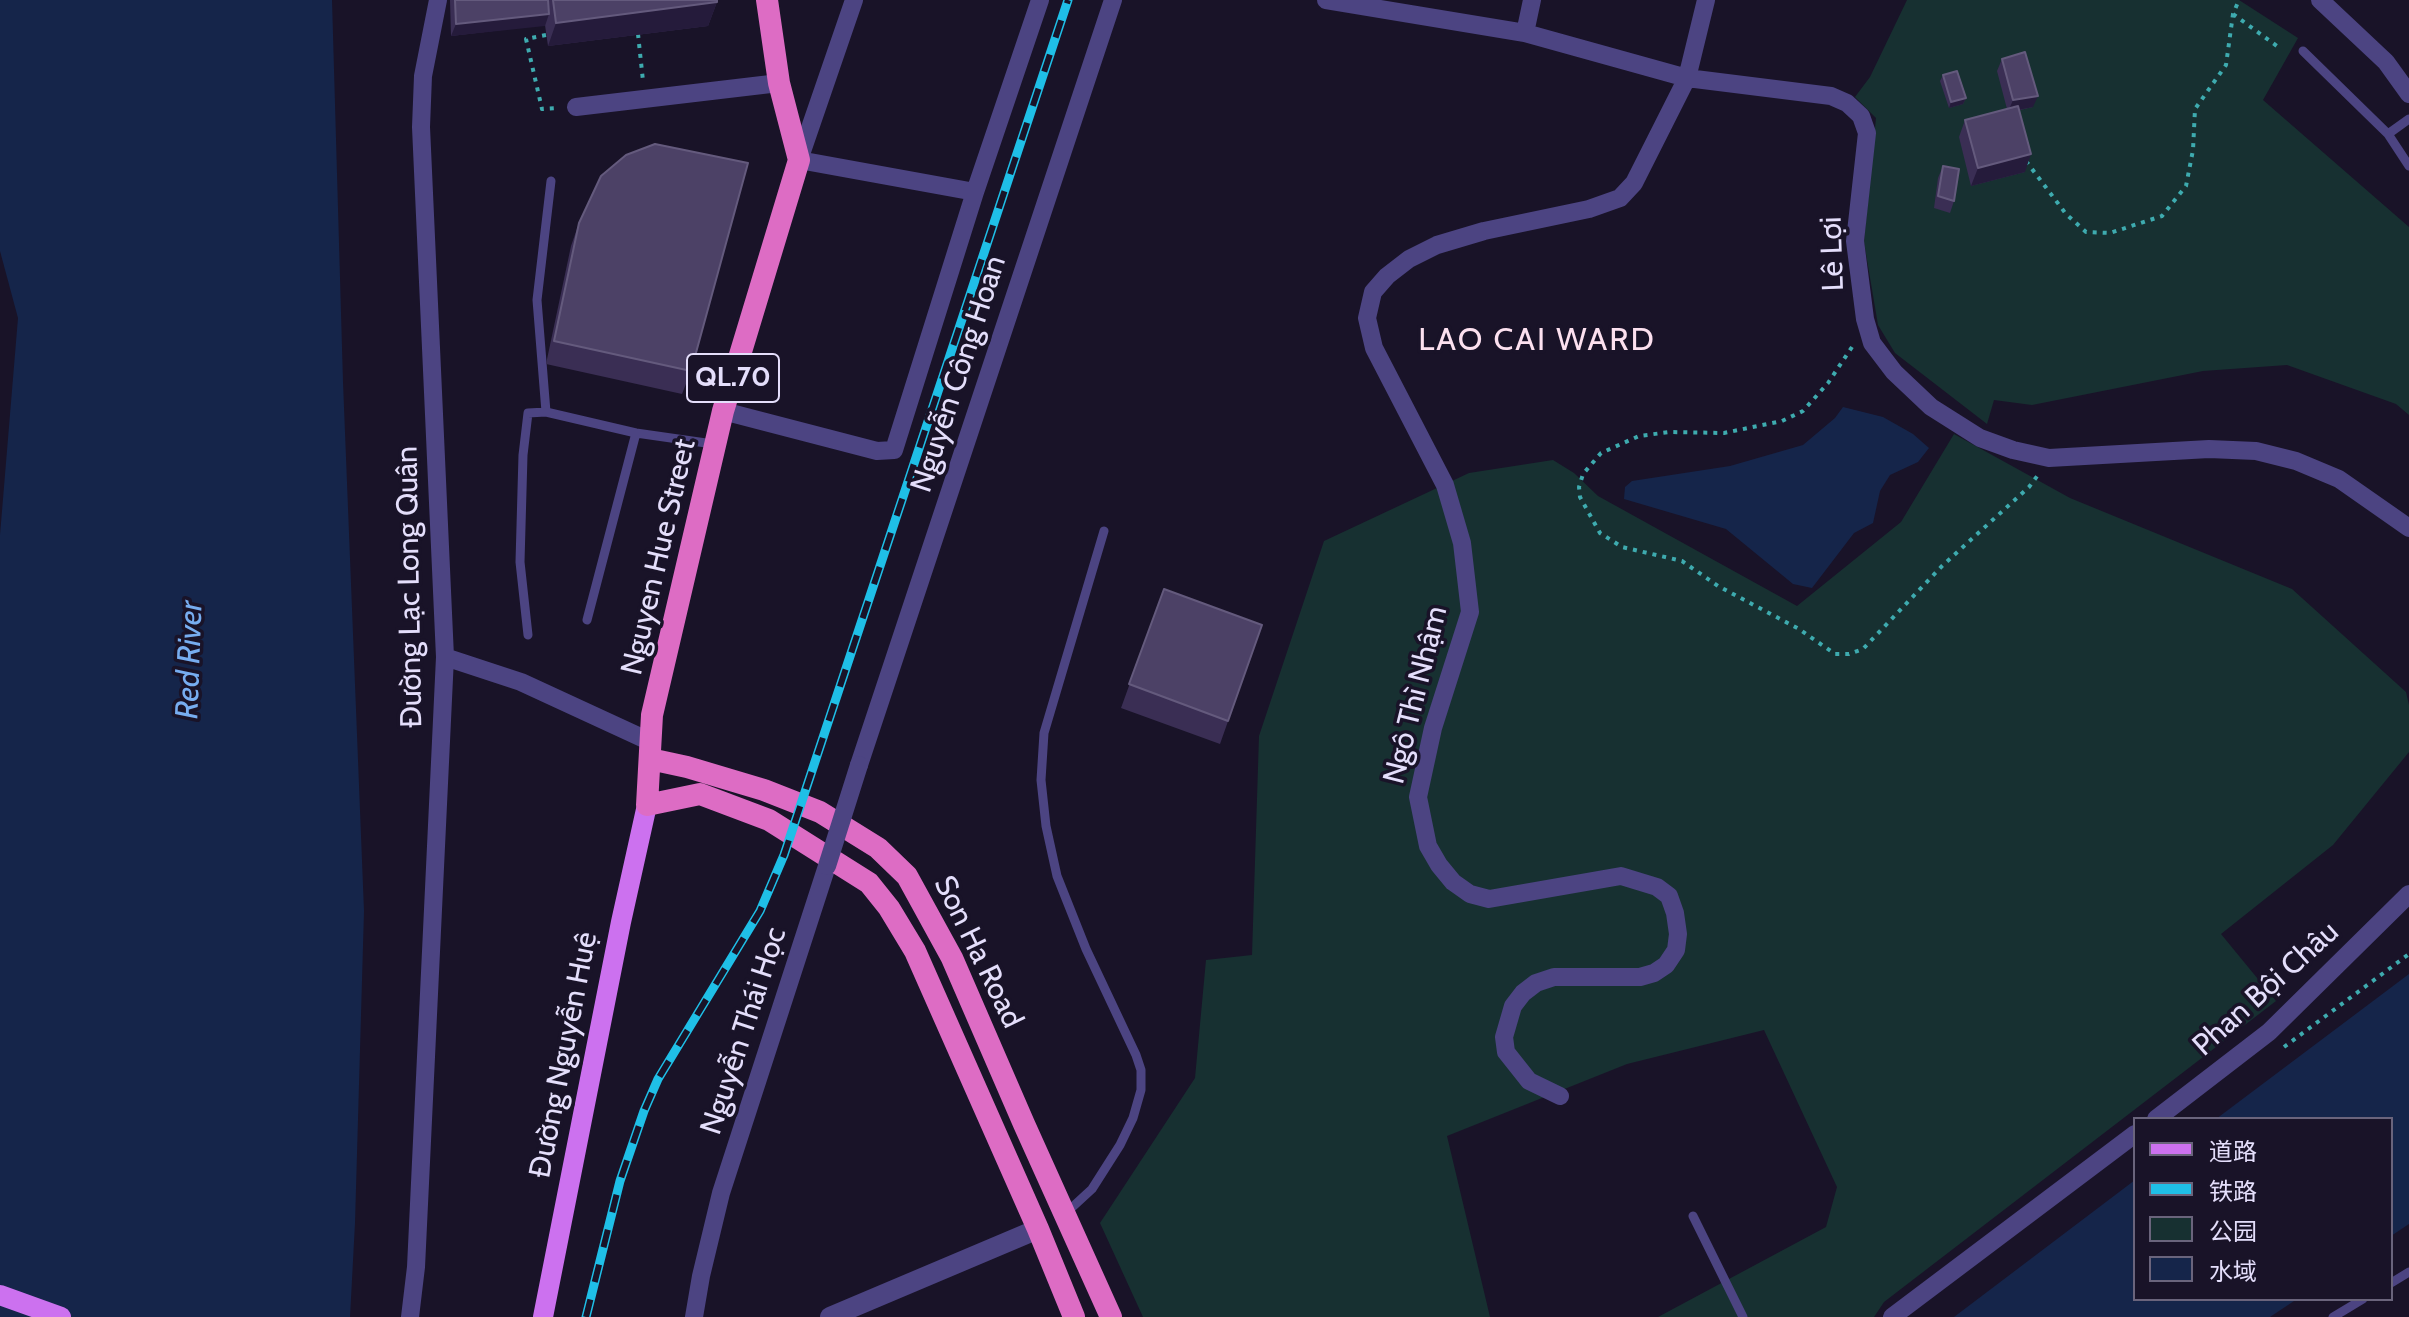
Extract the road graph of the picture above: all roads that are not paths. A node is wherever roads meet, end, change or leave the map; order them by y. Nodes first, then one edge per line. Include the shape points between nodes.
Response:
1 (438, 0) edge
2 (767, 0) edge
3 (854, 0) edge
4 (1040, 0) edge
5 (1113, 0) edge
6 (1326, 0) edge
7 (1532, 0) edge
8 (1706, 0) edge
9 (2320, 0) edge
10 (1373, 4) edge
11 (1525, 33) junction
12 (2303, 51) dead end
13 (1687, 78) junction
14 (779, 83) junction
15 (2409, 94) edge
16 (576, 107) road end
17 (2409, 119) edge
18 (2388, 134) junction
19 (799, 160) junction
20 (2409, 166) edge
21 (551, 181) dead end
22 (975, 192) junction
23 (723, 411) junction
24 (546, 412) junction
25 (636, 433) junction
26 (716, 444) junction
27 (2409, 528) edge
28 (1104, 531) dead end
29 (587, 620) dead end
30 (528, 635) dead end
31 (445, 657) junction
32 (650, 751) junction
33 (859, 765) joint
34 (647, 805) junction
35 (2409, 894) edge
36 (1560, 1096) dead end
37 (2159, 1117) edge
38 (2133, 1136) edge
39 (1065, 1213) junction
40 (1693, 1216) dead end
41 (1038, 1229) junction
42 (0, 1295) edge
43 (2360, 1301) edge
44 (61, 1317) edge
45 (410, 1317) edge
46 (543, 1317) edge
47 (694, 1317) edge
48 (830, 1317) edge
49 (1074, 1317) edge
50 (1111, 1317) edge
51 (1743, 1317) edge
52 (1892, 1317) edge
53 (2333, 1317) edge

1 - 31 street, Đường Lạc Long Quân via 423,76 421,127
2 - 14 highway
3 - 19 street
4 - 22 street, Nguyễn Công Hoan
5 - 33 street, Nguyễn Công Hoan
6 - 10 street, Lê Lợi
7 - 11 street
8 - 13 street, Ngô Thì Nhậm
9 - 15 street via 2386,62
10 - 11 street, Lê Lợi
11 - 13 street, Lê Lợi
12 - 18 lane
13 - 27 street, Lê Lợi via 1831,96 1861,116 1867,133 1855,241 1872,343 1931,407 1980,438 2049,458 2256,451 2339,479
13 - 36 street, Ngô Thì Nhậm via 1634,183 1620,198 1437,245 1387,276 1373,292 1367,318 1374,348 1445,485 1462,543 1470,612 1433,728 1418,797 1428,846 1453,882 1470,894 1489,899 1621,876 1657,887 1669,896 1675,913 1676,950 1654,973 1554,977 1536,983 1513,1006 1504,1037 1506,1052 1529,1081
14 - 16 street
14 - 19 highway
17 - 18 lane
18 - 20 lane
19 - 22 street
19 - 23 highway, Nguyen Hue Street / QL.70
21 - 24 lane via 537,300
22 - 23 street, Nguyễn Công Hoan via 894,450 877,451
23 - 26 highway, Nguyen Hue Street / QL.70
24 - 25 lane
24 - 30 lane via 528,413 523,455 520,562
25 - 26 lane
25 - 29 lane
26 - 32 highway, Nguyen Hue Street / QL.70 via 652,715
28 - 39 lane via 1044,733 1041,780 1057,876 1136,1055 1141,1090 1120,1145 1092,1189
31 - 32 street via 521,682
31 - 45 street, Đường Lạc Long Quân
32 - 34 highway, Nguyen Hue Street / QL.70
32 - 39 highway, Son Ha Road via 820,812 878,848 907,876 952,958
33 - 47 street, Nguyễn Thái Học, bridge via 721,1193
34 - 41 highway, Son Ha Road via 700,794 769,820 869,883 915,951
34 - 46 main road, Đường Nguyễn Huệ
35 - 37 street, Phan Bội Châu via 2269,1032
38 - 52 street
39 - 41 highway
39 - 50 highway, Son Ha Road
40 - 51 lane
41 - 48 street
41 - 49 highway, Son Ha Road
42 - 44 main road
43 - 53 lane

